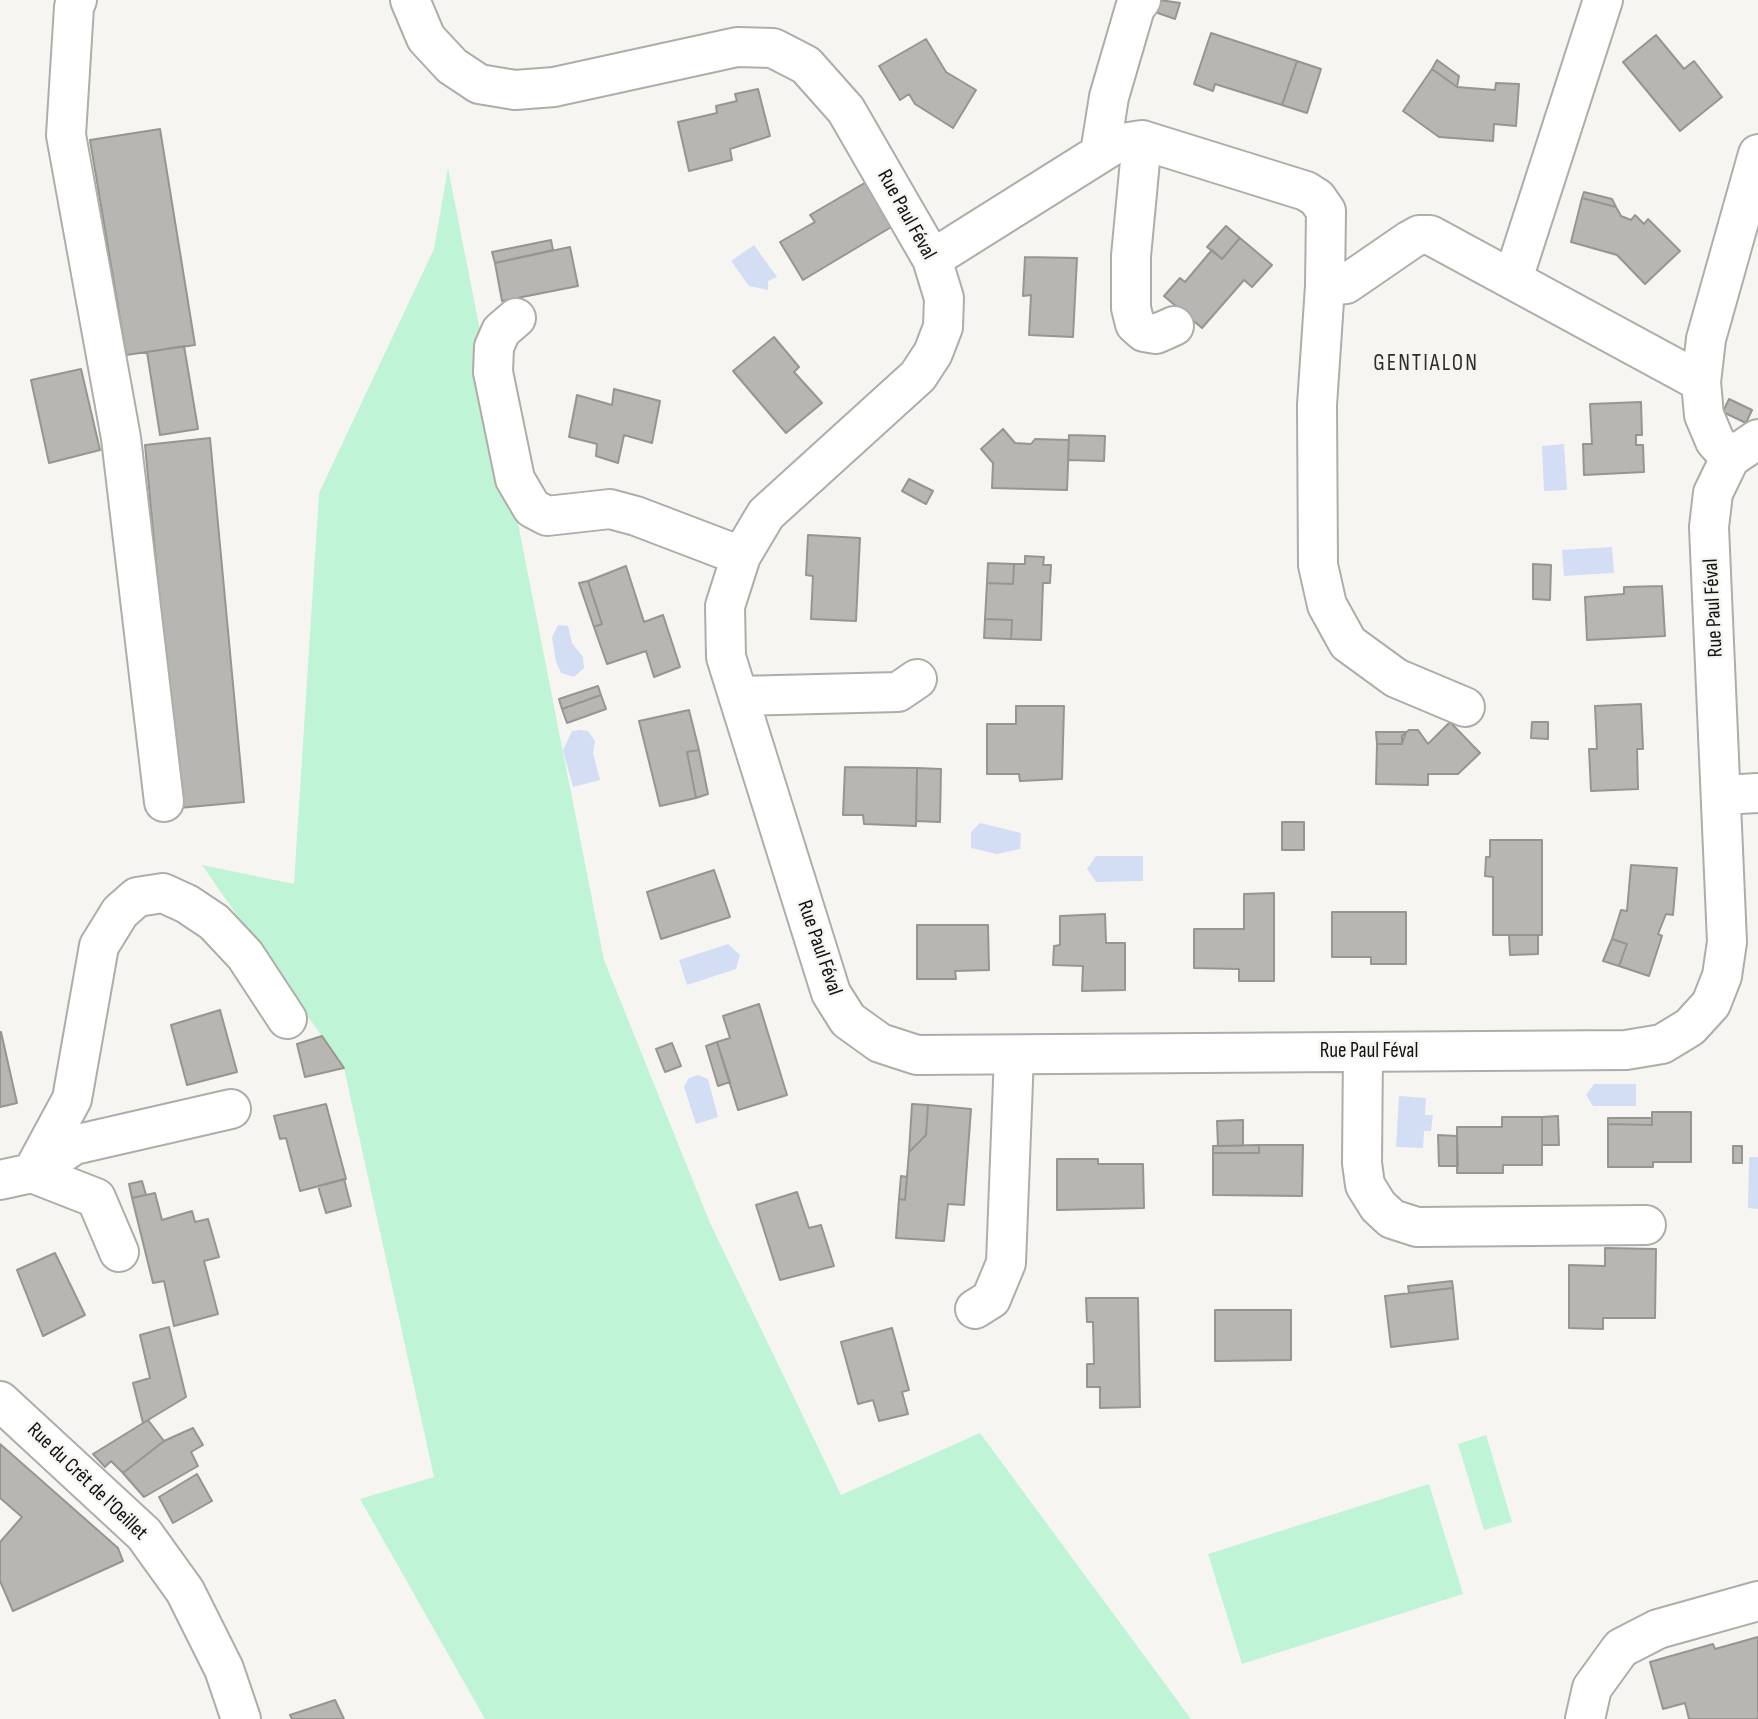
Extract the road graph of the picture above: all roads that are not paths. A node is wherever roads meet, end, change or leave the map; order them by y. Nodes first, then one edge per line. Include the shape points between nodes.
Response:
1 (77, 0) edge
2 (410, 0) edge
3 (1141, 0) edge
4 (1603, 0) edge
5 (1142, 140) junction
6 (1100, 153) junction
7 (1758, 154) edge
8 (932, 259) junction
9 (1513, 279) junction
10 (1325, 286) junction
11 (516, 317) dead end
12 (1174, 326) dead end
13 (1701, 382) junction
14 (1744, 449) edge
15 (741, 556) junction
16 (917, 679) dead end
17 (738, 696) junction
18 (1465, 707) dead end
19 (1741, 794) edge
20 (164, 802) dead end
21 (287, 1019) dead end
22 (1363, 1052) junction
23 (1014, 1055) junction
24 (231, 1109) dead end
25 (16, 1177) edge
26 (1646, 1225) dead end
27 (119, 1252) dead end
28 (975, 1309) dead end
29 (0, 1401) edge
30 (1757, 1602) edge
31 (241, 1719) edge
32 (1585, 1719) edge

1 - 20 street via 66,135 121,438
2 - 8 street, Rue Paul Féval via 426,38 452,66 479,84 515,90 554,87 737,47 774,48 806,65 846,110
3 - 6 street via 1109,97
4 - 9 street
5 - 6 street via 1115,144
5 - 10 street via 1317,198 1326,211
5 - 12 street via 1131,308 1135,324 1144,332 1156,334
6 - 8 street
7 - 13 street via 1706,339
8 - 15 street, Rue Paul Féval via 944,298 943,327 933,353 918,376 766,514
9 - 10 street via 1444,241 1419,235 1346,284
9 - 13 street
10 - 18 street via 1317,405 1318,565 1327,605 1348,643 1395,677
11 - 15 street via 501,331 493,372 515,479 532,508 547,516 610,509
13 - 14 street via 1704,415 1715,441
14 - 19 street, Rue Paul Féval via 1713,493 1709,527
15 - 17 street, Rue Paul Féval via 724,606 726,657
16 - 17 street via 898,692
17 - 23 street, Rue Paul Féval via 831,993 848,1020 880,1043 917,1055
19 - 22 street, Rue Paul Féval via 1722,976 1712,1003 1690,1027 1662,1045 1626,1050
21 - 25 street via 245,955 214,922 163,893 138,897 120,912 99,946 72,1099
22 - 23 street, Rue Paul Féval
22 - 26 street via 1365,1185 1392,1219 1417,1227
23 - 28 street via 1006,1263 991,1298
24 - 25 street via 74,1145
25 - 27 street via 96,1198
29 - 31 street, Rue du Crêt de l'Oeillet via 144,1534 185,1591 224,1669
30 - 32 street via 1658,1629 1621,1648 1592,1688

